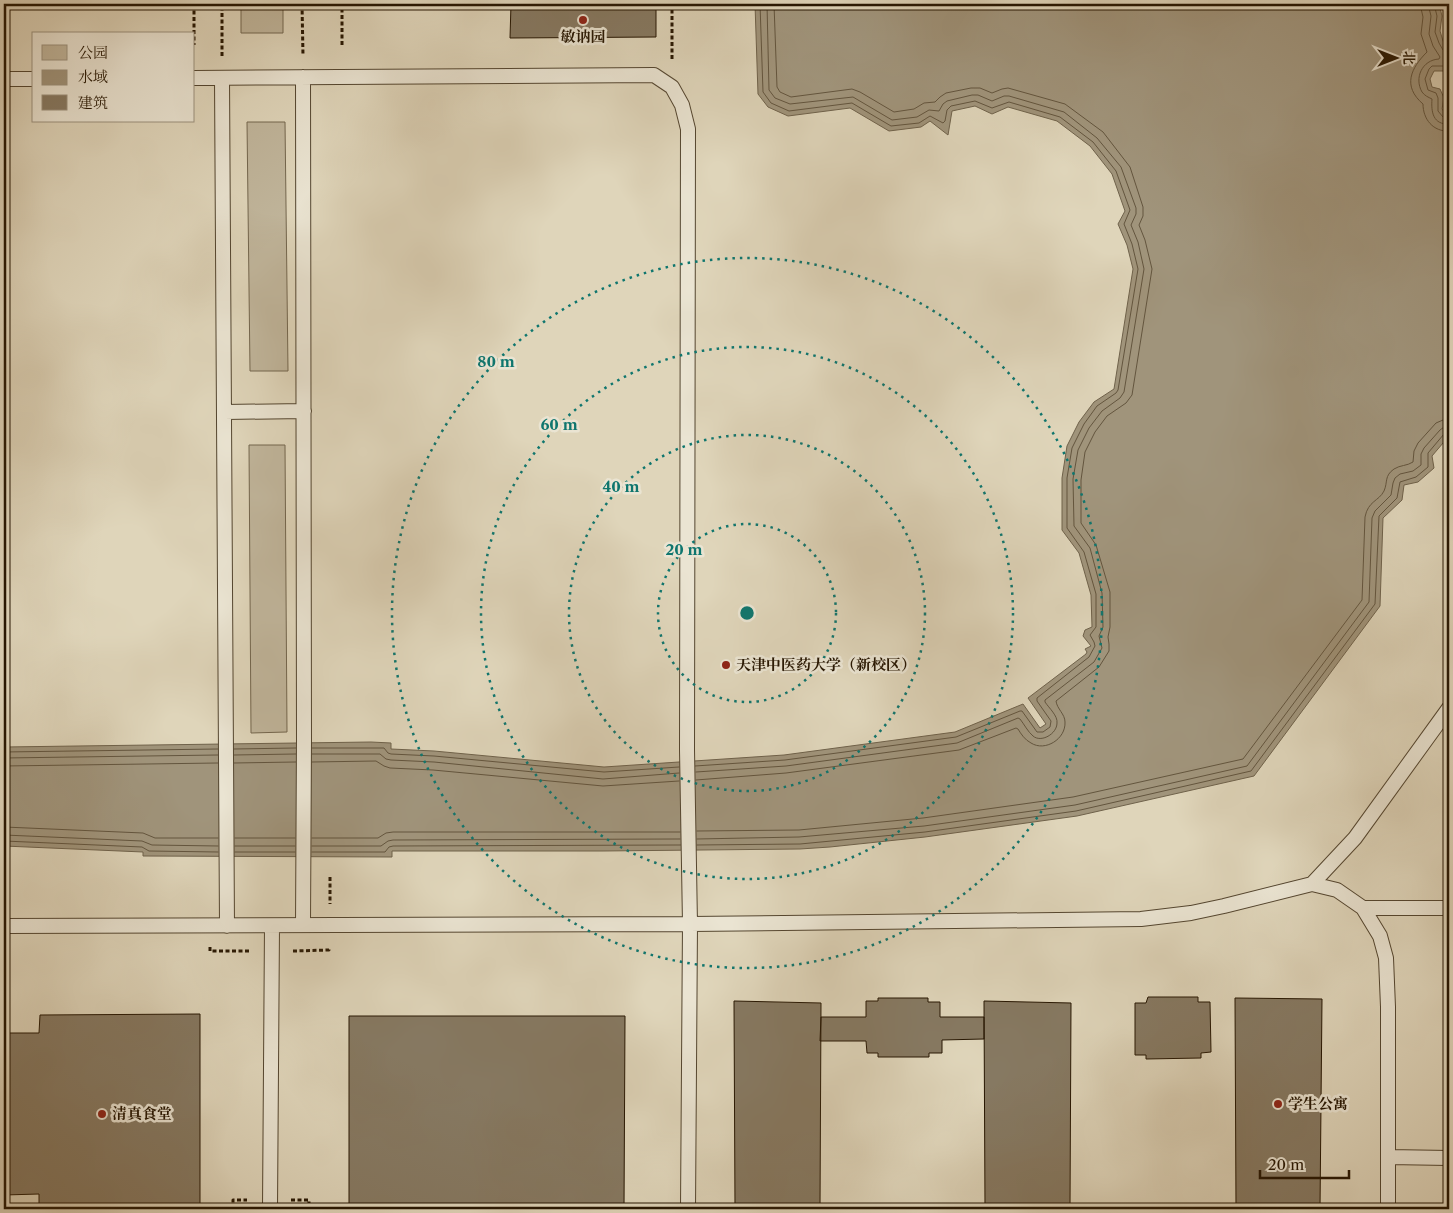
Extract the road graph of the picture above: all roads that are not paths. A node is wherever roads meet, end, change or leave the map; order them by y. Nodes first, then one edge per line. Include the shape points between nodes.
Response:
1 (303, 77) junction
2 (195, 78) edge
3 (222, 78) junction
4 (4, 79) edge
5 (32, 79) edge
6 (304, 411) junction
7 (224, 412) junction
8 (1449, 708) edge
9 (1312, 884) junction
10 (1363, 908) junction
11 (1449, 908) edge
12 (690, 924) junction
13 (303, 925) junction
14 (4, 926) edge
15 (228, 926) junction
16 (272, 926) junction
17 (1388, 1157) junction
18 (1449, 1158) edge
19 (270, 1209) edge
20 (688, 1209) edge
21 (1388, 1209) edge

1 - 3 lane
1 - 6 lane
1 - 12 lane via 654,76 672,87 682,105 688,129 687,750
2 - 3 lane
3 - 7 lane
4 - 5 lane
6 - 7 lane
6 - 13 lane
7 - 15 lane
8 - 9 lane via 1355,838
9 - 10 lane via 1338,890
9 - 12 lane via 1191,913 1141,919
10 - 11 lane
10 - 17 lane via 1380,936 1386,958
12 - 13 lane
12 - 20 lane
13 - 16 lane
14 - 15 lane
15 - 16 lane
16 - 19 lane
17 - 18 lane
17 - 21 lane

